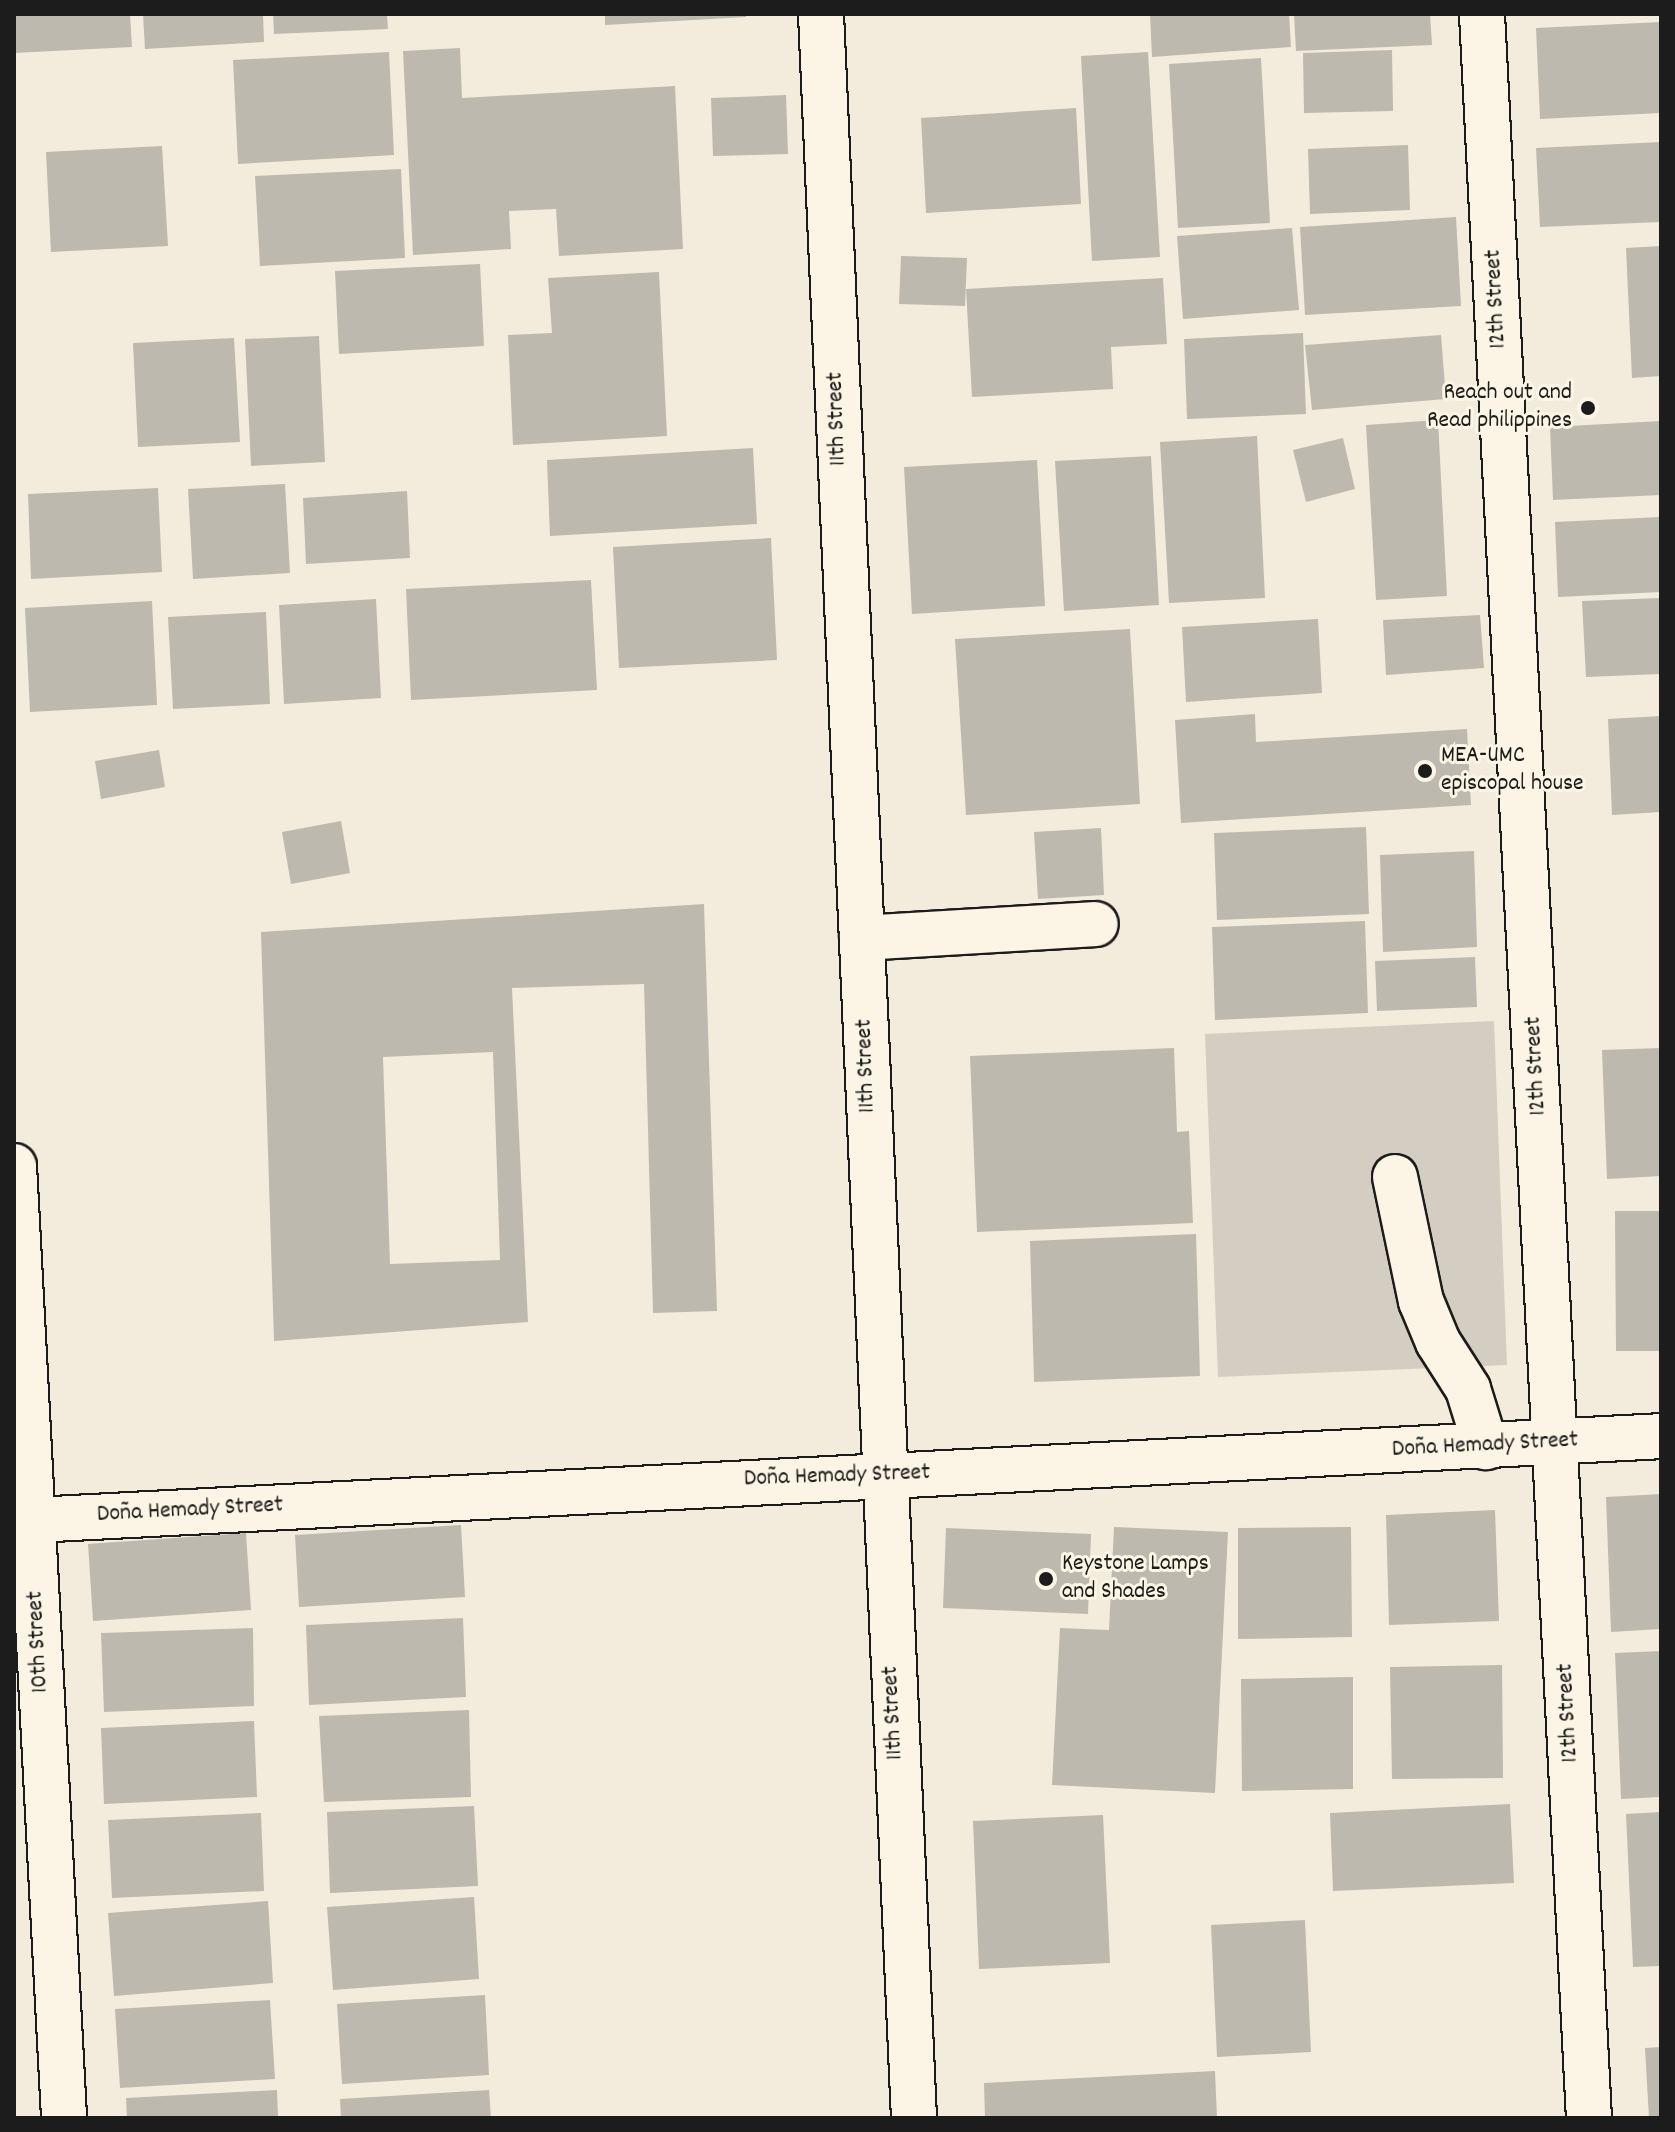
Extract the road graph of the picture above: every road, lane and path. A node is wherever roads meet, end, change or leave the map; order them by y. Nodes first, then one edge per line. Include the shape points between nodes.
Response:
1 (821, 14) edge
2 (1482, 14) edge
3 (1096, 924) dead end
4 (862, 938) junction
5 (14, 1166) edge
6 (1395, 1177) dead end
7 (1661, 1436) edge
8 (1556, 1443) junction
9 (1486, 1447) junction
10 (882, 1476) junction
11 (23, 1520) edge
12 (64, 2118) edge
13 (914, 2118) edge
14 (1589, 2118) edge

1 - 4 street, 11th Street
2 - 8 street, 12th Street
3 - 4 street
4 - 10 street, 11th Street
5 - 11 street, 10th Street
6 - 9 street via 1421,1301 1438,1342 1468,1389
7 - 8 street, Doña Hemady Street
8 - 9 street, Doña Hemady Street
8 - 14 street, 12th Street
9 - 10 street, Doña Hemady Street
10 - 11 street, Doña Hemady Street
10 - 13 street, 11th Street
11 - 12 street, 10th Street

